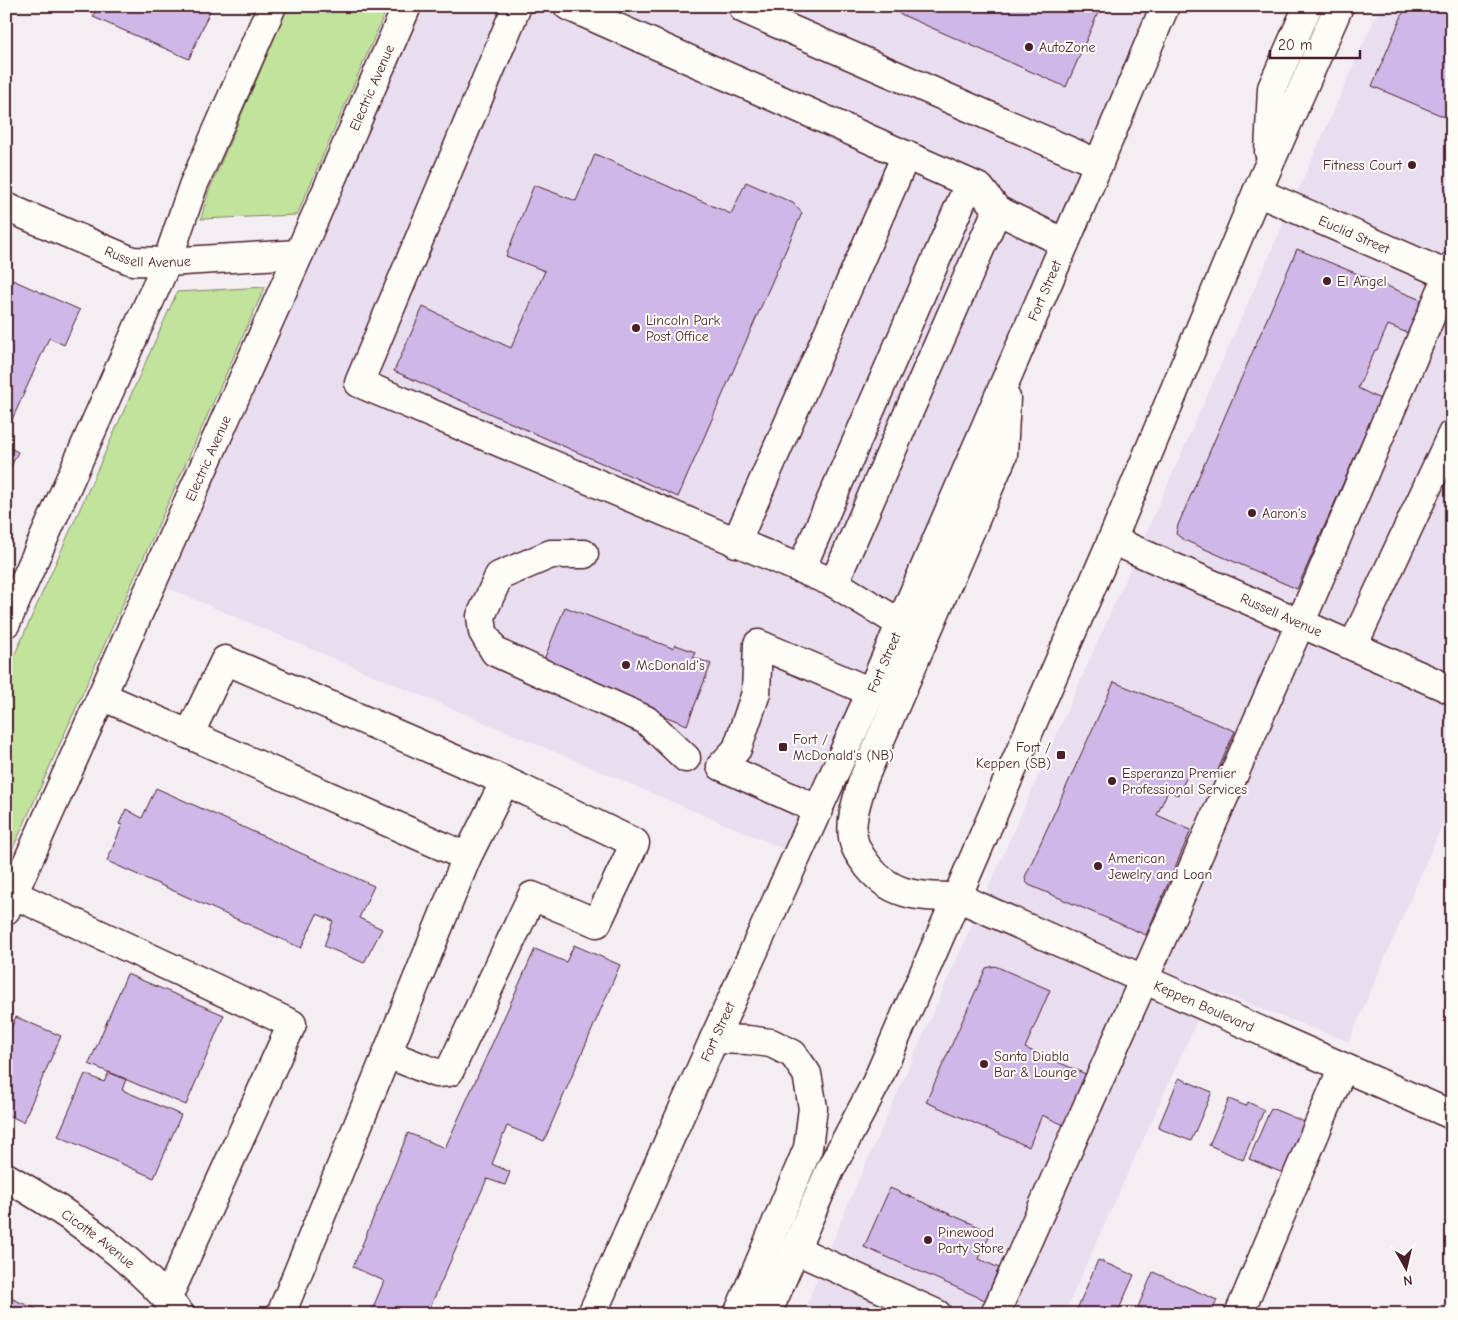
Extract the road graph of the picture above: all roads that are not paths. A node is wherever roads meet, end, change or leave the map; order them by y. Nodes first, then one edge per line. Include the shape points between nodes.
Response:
1 (272, 6) edge
2 (407, 6) edge
3 (517, 6) edge
4 (568, 6) edge
5 (1165, 6) edge
6 (1308, 6) edge
7 (1338, 6) edge
8 (744, 9) dead end
9 (906, 155) junction
10 (1099, 164) junction
11 (1262, 180) junction
12 (969, 184) junction
13 (6, 208) edge
14 (997, 210) junction
15 (1065, 243) junction
16 (300, 254) junction
17 (167, 262) junction
18 (1450, 273) edge
19 (1008, 377) junction
20 (1452, 434) edge
21 (1112, 540) junction
22 (736, 543) junction
23 (584, 554) dead end
24 (801, 569) junction
25 (834, 583) junction
26 (6, 623) edge
27 (900, 624) junction
28 (1300, 624) junction
29 (1353, 646) junction
30 (1451, 686) edge
31 (872, 692) junction
32 (102, 696) junction
33 (189, 734) junction
34 (686, 758) dead end
35 (505, 781) junction
36 (819, 810) junction
37 (467, 857) junction
38 (957, 897) junction
39 (10, 902) edge
40 (1144, 980) junction
41 (714, 1040) junction
42 (387, 1054) junction
43 (1343, 1067) junction
44 (1452, 1115) edge
45 (6, 1177) edge
46 (794, 1249) junction
47 (173, 1306) edge
48 (281, 1314) edge
49 (592, 1314) edge
50 (738, 1314) edge
51 (767, 1314) edge
52 (937, 1314) edge
53 (995, 1314) edge
54 (1238, 1314) edge

1 - 17 main road via 193,186
2 - 16 main road, Electric Avenue
3 - 22 main road via 359,383
4 - 9 main road
5 - 10 main road, Fort Street
6 - 11 main road via 1272,88
7 - 11 main road
8 - 10 main road
9 - 12 main road
9 - 22 main road
10 - 15 main road, Fort Street
11 - 18 main road, Euclid Street
11 - 21 main road
12 - 14 main road via 980,188
12 - 24 main road
13 - 17 main road, Russell Avenue via 132,261
14 - 15 main road
14 - 25 main road
15 - 19 main road, Fort Street
16 - 17 main road, Russell Avenue
16 - 32 main road, Electric Avenue
17 - 26 main road
18 - 28 main road
19 - 27 main road, Fort Street
19 - 38 main road via 1002,455 863,780 853,821 856,851 872,874 896,890 927,897
20 - 29 main road
21 - 28 main road, Russell Avenue
21 - 38 main road
22 - 24 main road
23 - 34 main road via 551,554 499,576 481,616 483,632 496,652 646,720
24 - 25 main road
25 - 27 main road
27 - 31 main road, Fort Street
28 - 29 main road, Russell Avenue
28 - 40 main road
29 - 30 main road, Russell Avenue
31 - 36 main road, Fort Street
31 - 36 main road via 758,644 756,692 737,749 721,766
32 - 33 main road
32 - 39 main road, Electric Avenue
33 - 35 main road via 225,660
33 - 37 main road
35 - 37 main road
35 - 42 main road via 635,843 597,923 532,896 449,1072 436,1074
36 - 41 main road, Fort Street
37 - 42 main road
38 - 40 main road, Keppen Boulevard
38 - 46 main road via 876,1083 830,1170
39 - 47 main road via 292,1024
40 - 43 main road, Keppen Boulevard
40 - 53 main road
41 - 49 main road, Fort Street
41 - 50 main road via 771,1043 792,1054 807,1074 813,1108 808,1148
42 - 48 main road
43 - 44 main road, Keppen Boulevard
43 - 54 main road
45 - 47 main road, Cicotte Avenue via 90,1231 125,1259
46 - 51 main road
46 - 52 main road

